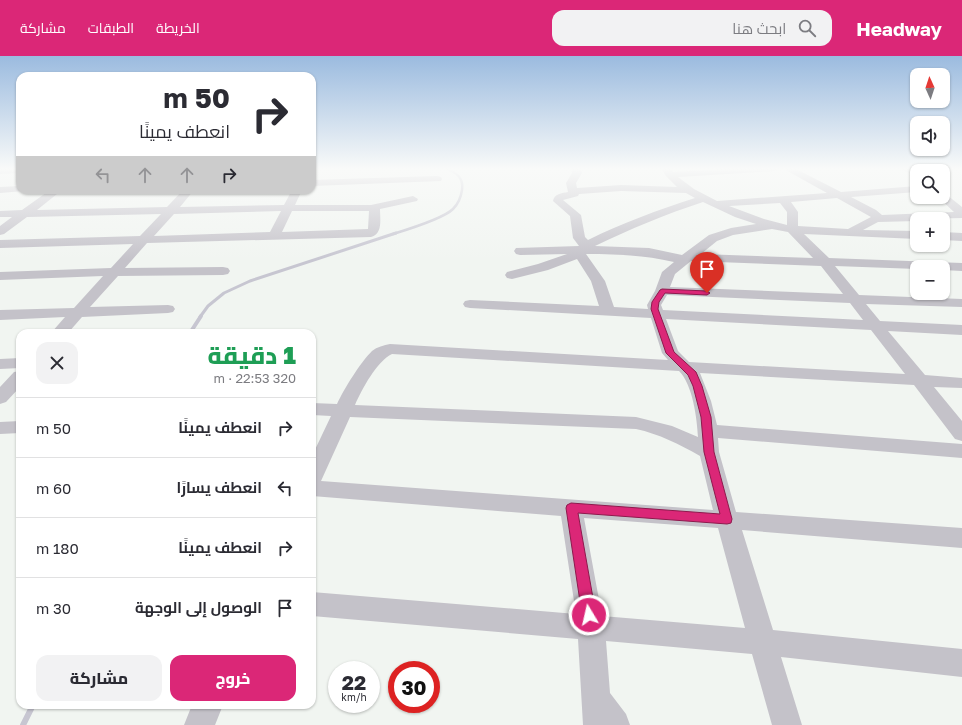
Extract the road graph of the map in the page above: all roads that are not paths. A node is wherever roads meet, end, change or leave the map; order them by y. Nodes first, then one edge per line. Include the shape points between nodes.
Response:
1 (44, 199) edge
2 (180, 199) edge
3 (292, 199) edge
4 (412, 199) edge
5 (558, 199) edge
6 (703, 199) joint
7 (779, 199) edge
8 (782, 199) edge
9 (848, 199) edge
10 (950, 203) edge
11 (714, 204) junction
12 (376, 207) junction
13 (288, 208) junction
14 (170, 210) junction
15 (0, 214) edge
16 (24, 214) junction
17 (962, 214) edge
18 (876, 220) junction
19 (773, 225) junction
20 (792, 229) junction
21 (0, 231) edge
22 (848, 232) junction
23 (910, 235) edge
24 (274, 236) junction
25 (950, 236) edge
26 (962, 237) edge
27 (144, 240) junction
28 (0, 244) edge
29 (582, 250) junction
30 (520, 251) dead end
31 (687, 258) junction
32 (825, 262) junction
33 (962, 268) edge
34 (114, 272) junction
35 (223, 272) dead end
36 (512, 275) dead end
37 (0, 276) edge
38 (662, 291) junction
39 (855, 298) junction
40 (962, 303) edge
41 (470, 304) dead end
42 (168, 309) dead end
43 (78, 312) junction
44 (608, 312) junction
45 (656, 314) junction
46 (0, 315) edge
47 (877, 326) junction
48 (63, 329) edge
49 (962, 330) edge
50 (16, 363) edge
51 (0, 364) edge
52 (686, 367) junction
53 (16, 380) edge
54 (918, 380) junction
55 (962, 383) edge
56 (0, 398) edge
57 (316, 409) edge
58 (342, 410) junction
59 (16, 427) edge
60 (0, 428) edge
61 (962, 434) edge
62 (708, 442) junction
63 (962, 450) edge
64 (316, 469) edge
65 (316, 488) edge
66 (571, 508) junction
67 (727, 519) junction
68 (962, 538) edge
69 (316, 604) edge
70 (591, 627) junction
71 (763, 642) junction
72 (962, 663) edge
73 (206, 709) edge
74 (597, 712) edge
75 (199, 725) edge
76 (615, 725) edge
77 (787, 725) edge

1 - 16 street
2 - 14 street
3 - 13 street
4 - 12 street
5 - 29 street via 574,214
6 - 11 street
6 - 29 street via 645,219
7 - 11 street
8 - 20 street via 792,210
9 - 18 street via 872,212 877,216
10 - 17 street
11 - 19 street
12 - 13 street via 332,210
12 - 24 street via 373,232
13 - 14 street
13 - 24 street
14 - 16 street
14 - 27 street
15 - 16 street
16 - 21 street
17 - 18 street
18 - 22 street
19 - 20 street
19 - 31 street via 720,235
20 - 22 street
20 - 32 street
22 - 23 street
24 - 27 street
25 - 26 street
27 - 28 street
27 - 34 street
29 - 30 street
29 - 31 street via 637,251
29 - 36 street via 543,267
29 - 44 street via 598,281
31 - 32 street
31 - 38 street via 669,272
32 - 33 street
32 - 39 street
34 - 35 street
34 - 37 street
34 - 43 street
38 - 39 street
38 - 45 street via 654,305
39 - 40 street
39 - 47 street
41 - 44 street
42 - 43 street
43 - 46 street
43 - 48 street
44 - 45 street
45 - 47 street
45 - 52 street via 670,353
47 - 49 street
47 - 54 street
50 - 51 street
52 - 54 street
52 - 58 street via 390,349 379,354 371,364
52 - 62 street via 698,386 705,412
53 - 56 street
54 - 55 street
54 - 61 street
57 - 58 street
58 - 62 street via 636,423
58 - 64 street
59 - 60 street
62 - 63 street
62 - 67 street
65 - 66 street
66 - 67 street
66 - 70 street
67 - 68 street
67 - 71 street
69 - 70 street
70 - 71 street
70 - 74 street
71 - 72 street
71 - 77 street
73 - 75 street
74 - 76 street

